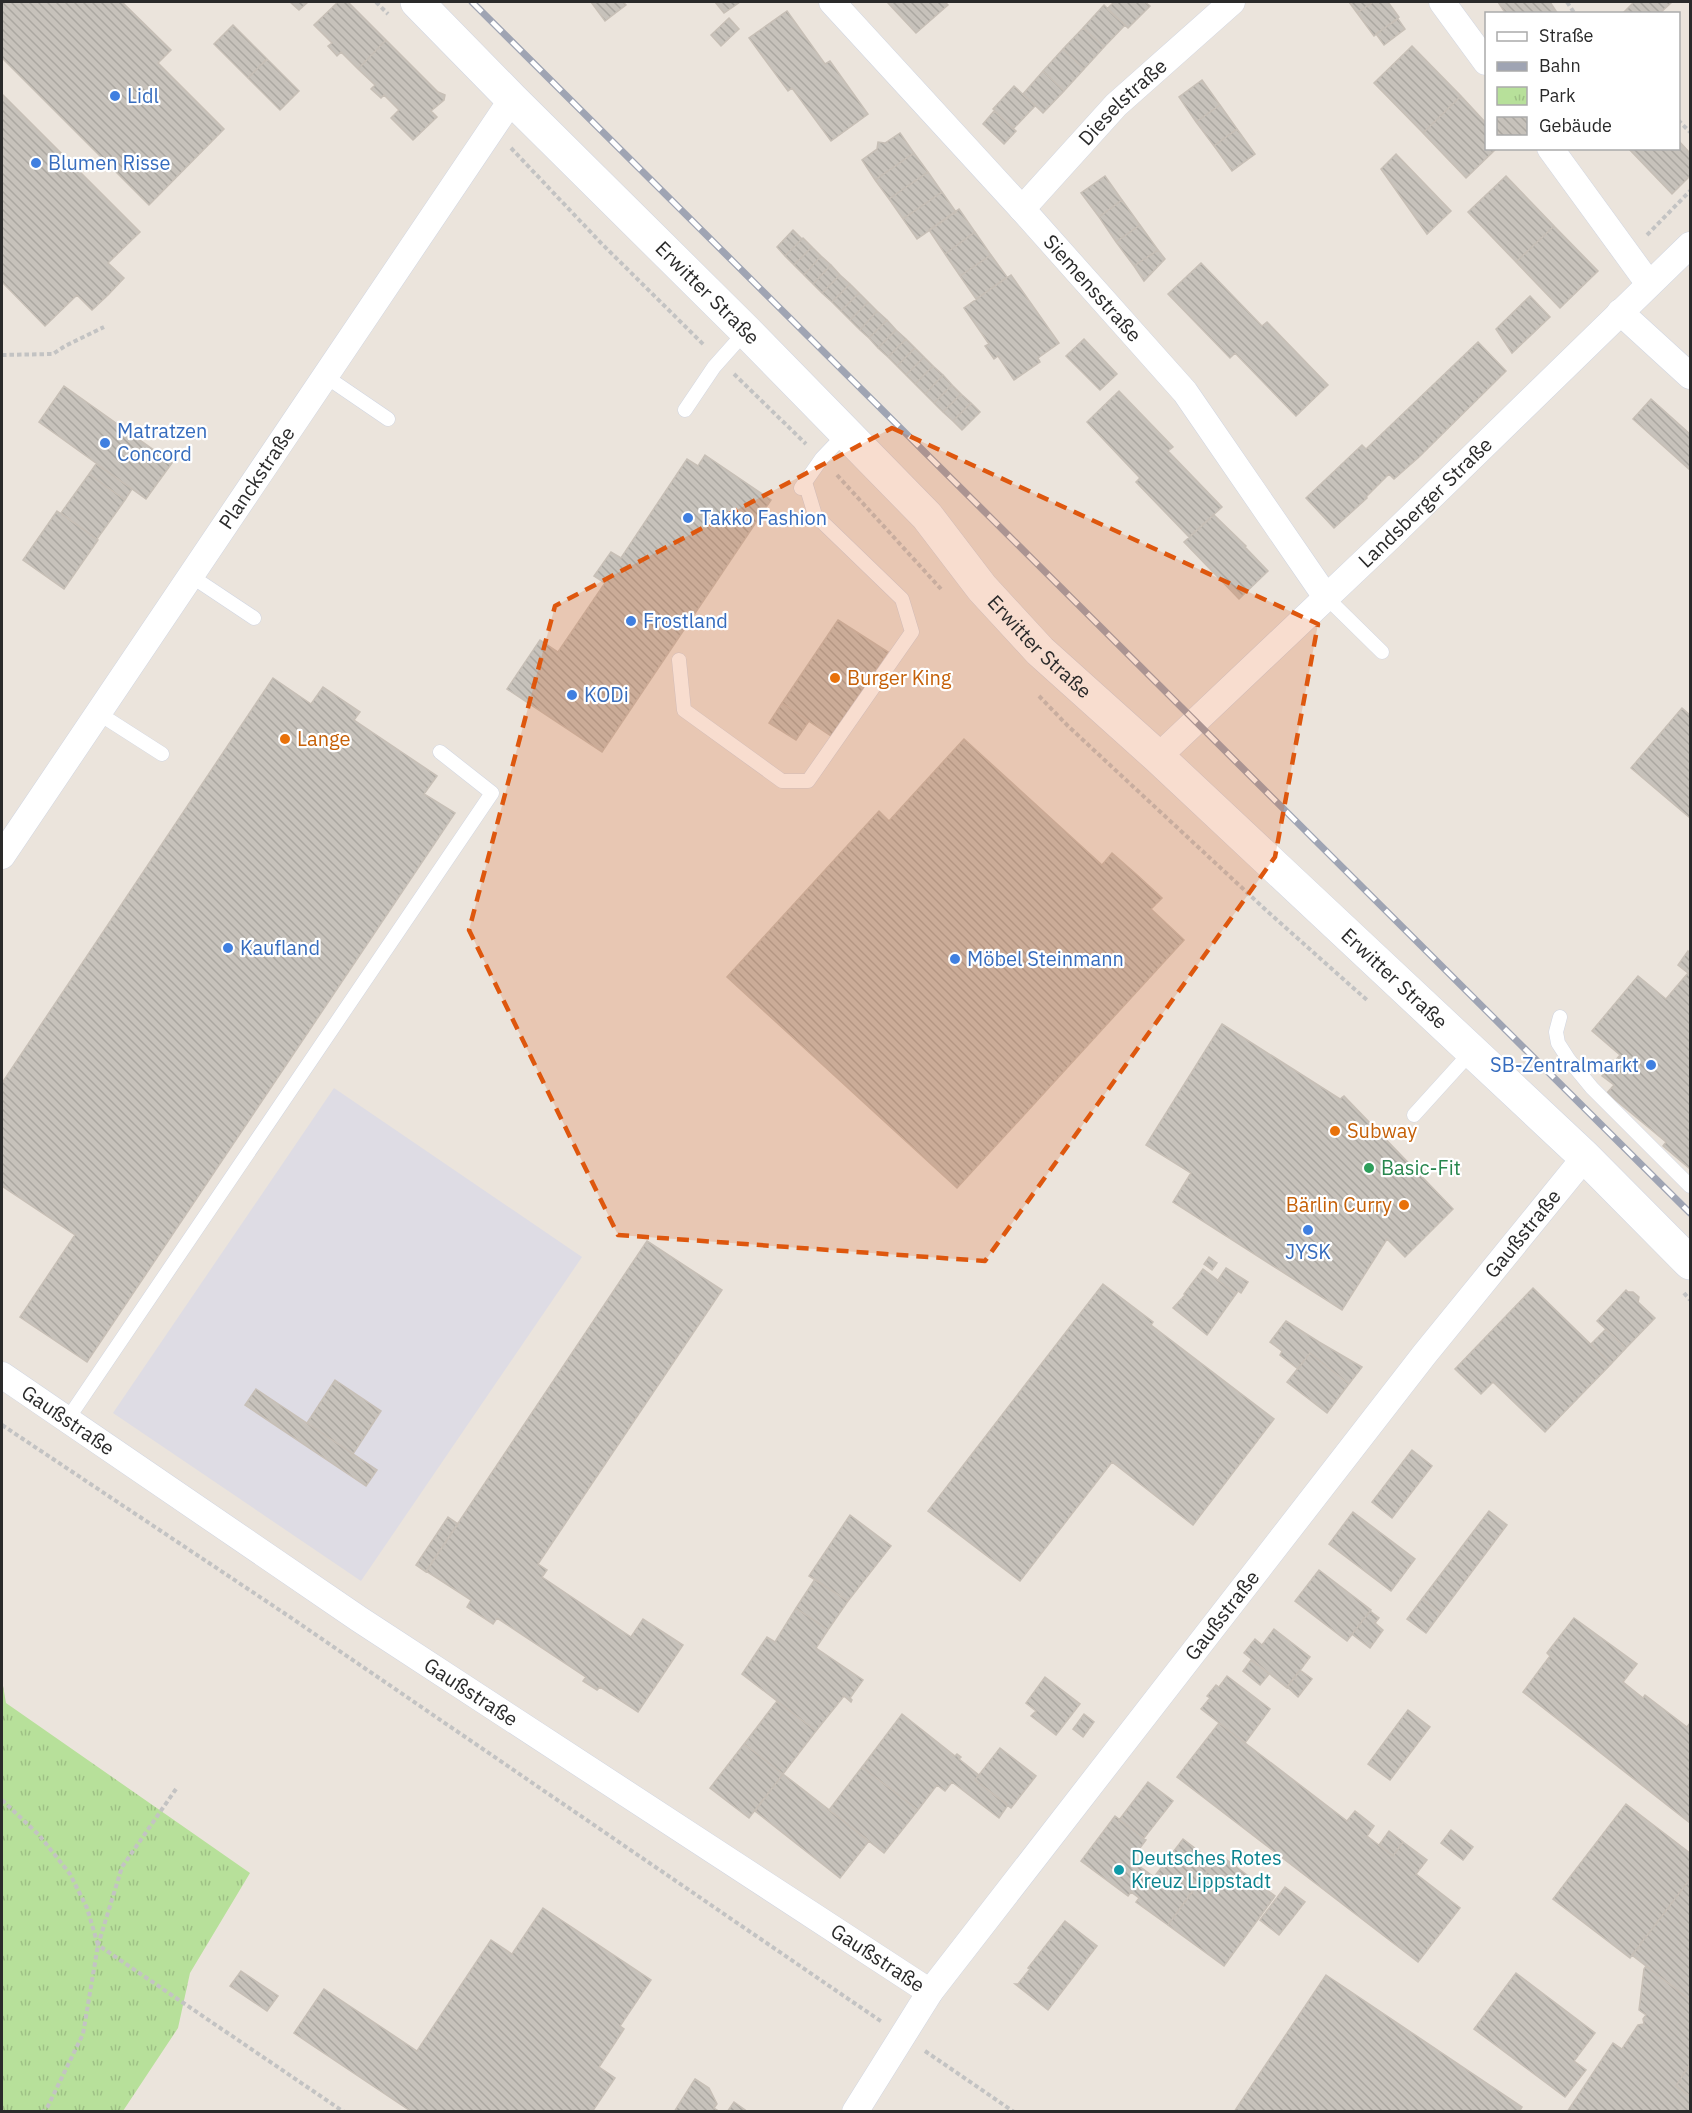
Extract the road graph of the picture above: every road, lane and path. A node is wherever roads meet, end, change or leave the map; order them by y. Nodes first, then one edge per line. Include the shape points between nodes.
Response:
1 (417, 2) edge
2 (832, 2) edge
3 (1232, 2) edge
4 (1442, 2) edge
5 (1485, 61) edge
6 (512, 99) junction
7 (1551, 150) edge
8 (1690, 191) edge
9 (1022, 209) junction
10 (1690, 245) edge
11 (1628, 255) junction
12 (1649, 284) junction
13 (1620, 312) junction
14 (104, 327) dead end
15 (746, 331) junction
16 (2, 355) edge
17 (325, 376) junction
18 (1690, 376) edge
19 (685, 410) dead end
20 (388, 420) dead end
21 (846, 433) junction
22 (191, 576) junction
23 (1326, 597) junction
24 (254, 618) dead end
25 (1382, 652) dead end
26 (679, 660) dead end
27 (98, 712) junction
28 (440, 752) dead end
29 (162, 754) dead end
30 (1158, 757) junction
31 (2, 856) edge
32 (1560, 1017) dead end
33 (1472, 1052) junction
34 (1414, 1115) dead end
35 (1585, 1157) junction
36 (1690, 1186) edge
37 (1690, 1263) edge
38 (2, 1375) edge
39 (67, 1420) junction
40 (2, 1425) edge
41 (176, 1789) dead end
42 (2, 1800) edge
43 (98, 1945) junction
44 (930, 1992) junction
45 (902, 2036) junction
46 (43, 2112) edge
47 (344, 2112) edge
48 (855, 2112) edge
49 (1014, 2112) edge

1 - 6 main road, Erwitter Straße
2 - 9 street, Siemensstraße
3 - 9 street, Dieselstraße via 1116,105
4 - 5 street
6 - 15 main road, Erwitter Straße
6 - 17 street, Planckstraße
7 - 11 street
8 - 11 path
9 - 23 street, Siemensstraße via 1185,392
10 - 12 street, Landsberger Straße
11 - 12 street
12 - 13 street, Landsberger Straße
13 - 18 street
13 - 23 street, Landsberger Straße
14 - 16 path via 53,354
15 - 19 lane via 714,367
15 - 21 main road, Erwitter Straße
17 - 20 lane
17 - 22 street, Planckstraße
21 - 26 lane via 801,487 815,515 902,599 912,632 808,780 782,781 684,710
21 - 30 main road, Erwitter Straße via 927,516 982,588 1040,651
22 - 24 lane
22 - 27 street, Planckstraße
23 - 25 lane
23 - 30 street, Landsberger Straße
27 - 29 lane
27 - 31 street, Planckstraße
28 - 39 lane via 492,793
30 - 33 main road, Erwitter Straße
32 - 36 lane via 1558,1043 1569,1060
33 - 34 lane
33 - 35 main road, Erwitter Straße
35 - 37 main road, Erwitter Straße
35 - 44 street, Gaußstraße via 1424,1355
38 - 39 street, Gaußstraße
39 - 44 street, Gaußstraße via 359,1619
40 - 45 path via 294,1619
41 - 43 path via 122,1867
42 - 43 path via 70,1874 87,1908
43 - 46 path via 83,2034
43 - 47 path
44 - 45 street
45 - 48 street
45 - 49 path

